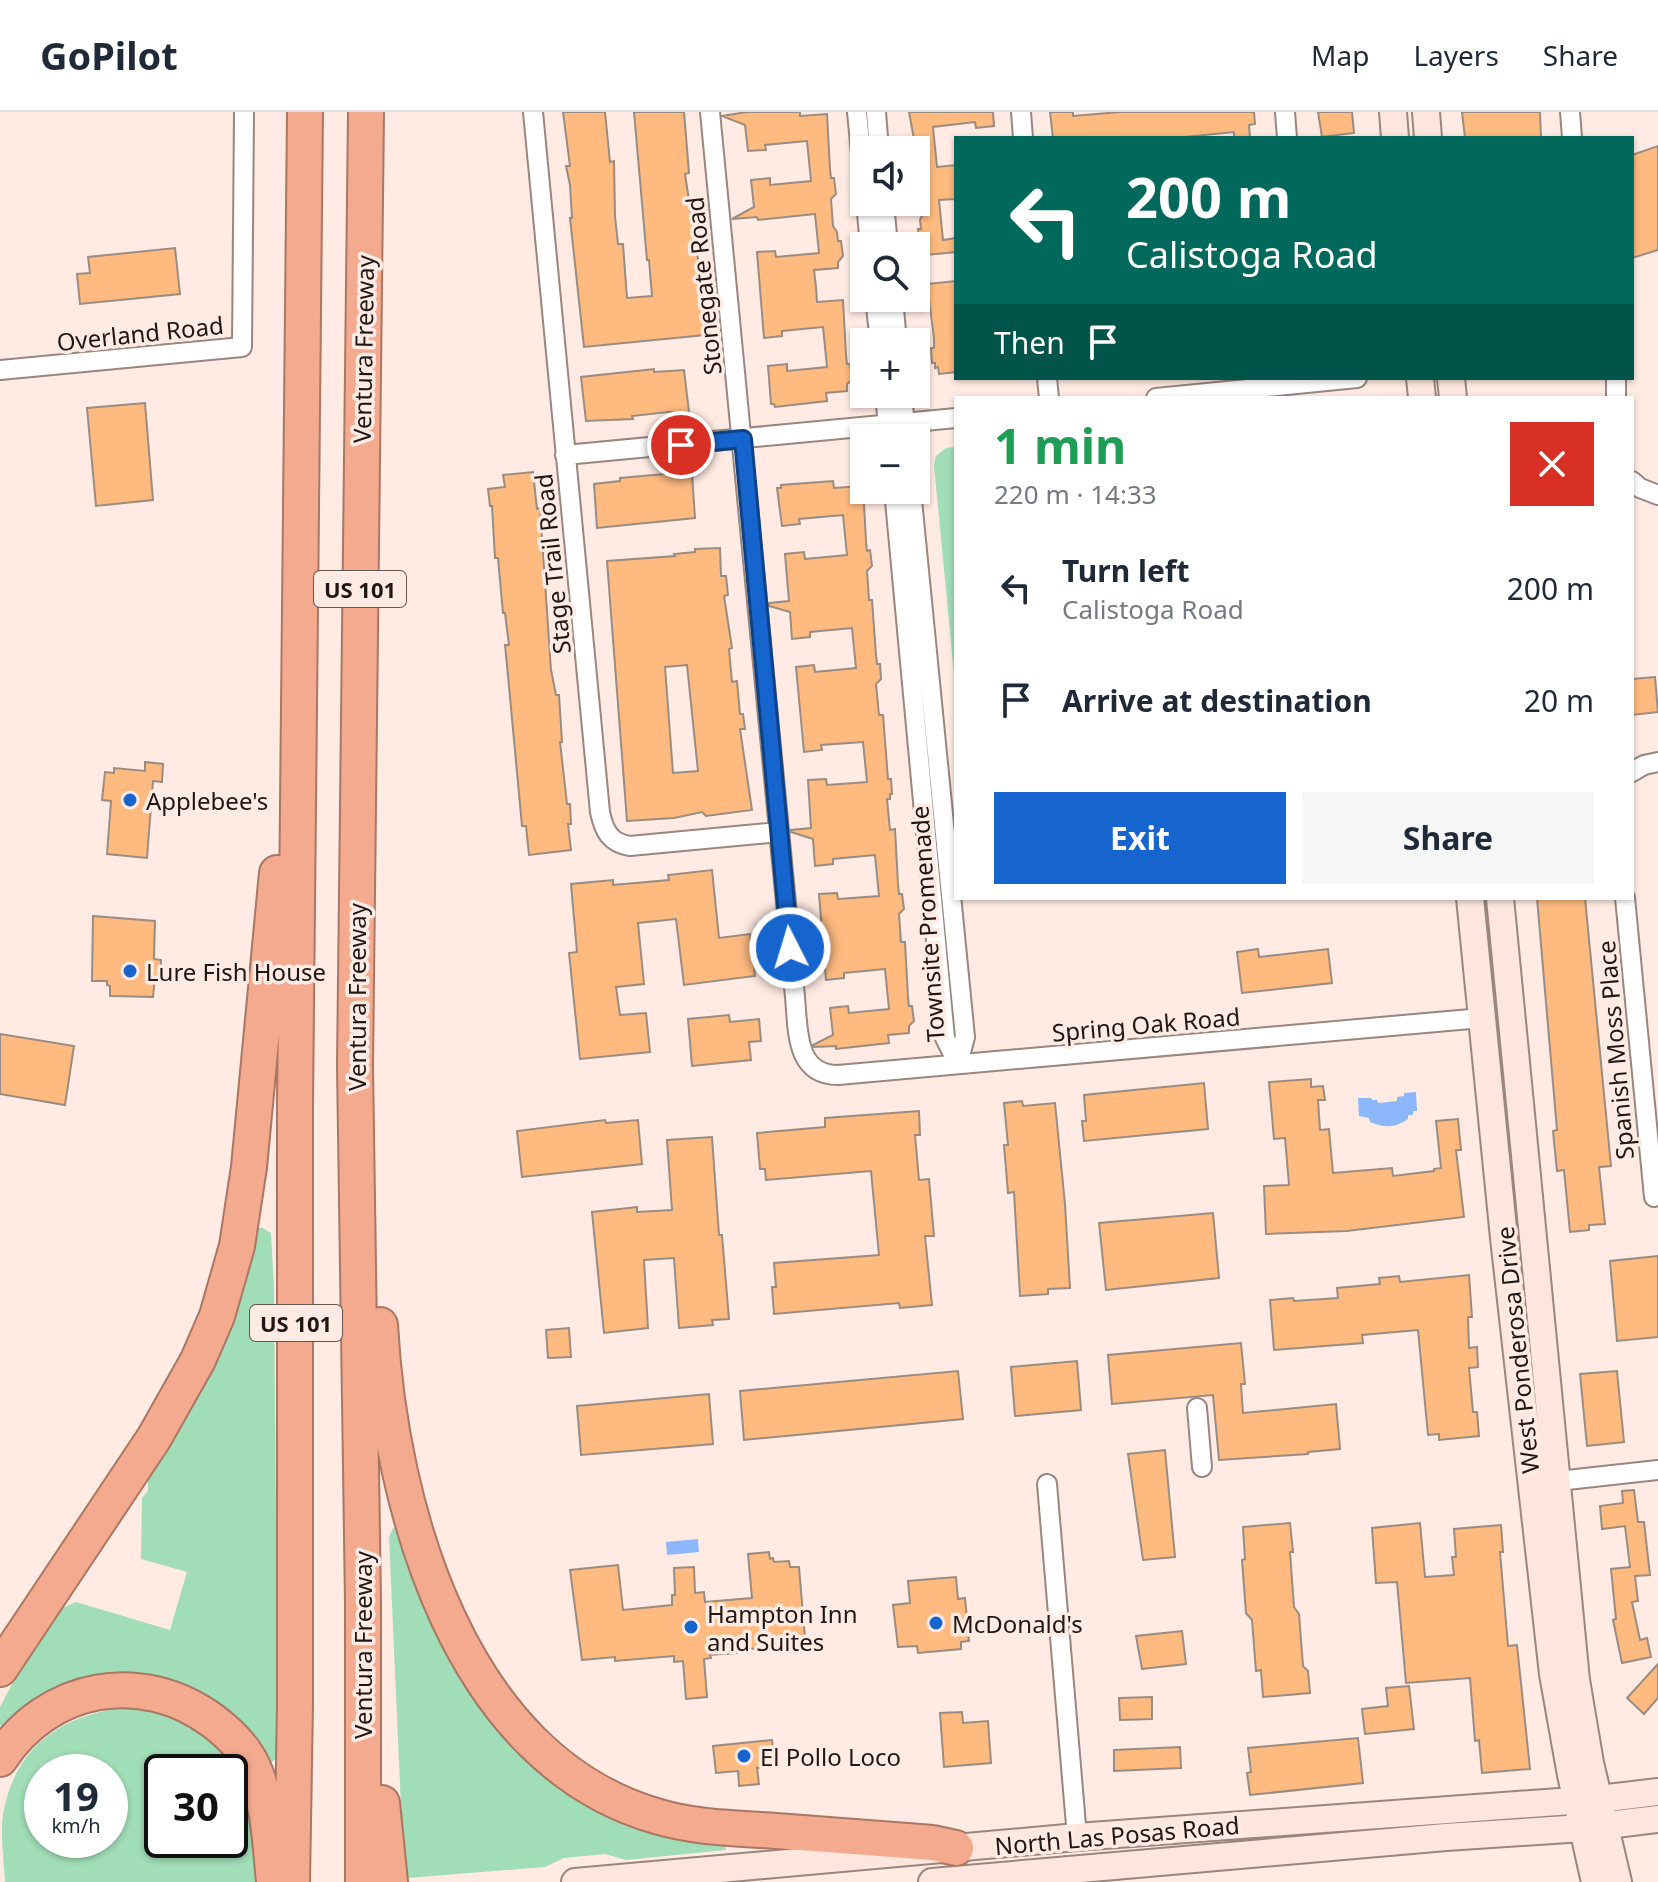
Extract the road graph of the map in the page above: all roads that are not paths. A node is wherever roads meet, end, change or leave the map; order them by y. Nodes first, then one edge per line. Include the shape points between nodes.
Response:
1 (244, 112) edge
2 (305, 112) edge
3 (366, 112) edge
4 (533, 112) edge
5 (710, 112) edge
6 (857, 112) edge
7 (876, 112) edge
8 (1021, 112) edge
9 (1285, 112) edge
10 (1393, 112) edge
11 (1426, 112) edge
12 (1570, 112) edge
13 (859, 136) edge
14 (878, 136) edge
15 (1023, 136) edge
16 (1287, 136) edge
17 (1395, 136) edge
18 (1428, 136) edge
19 (1572, 136) edge
20 (0, 370) edge
21 (1310, 380) edge
22 (1173, 396) edge
23 (954, 418) edge
24 (929, 424) edge
25 (850, 433) edge
26 (743, 439) junction
27 (565, 455) junction
28 (1634, 483) edge
29 (1658, 495) edge
30 (895, 504) edge
31 (912, 504) edge
32 (1658, 762) edge
33 (299, 764) junction
34 (1634, 771) edge
35 (779, 832) junction
36 (1470, 900) edge
37 (1500, 900) edge
38 (1625, 900) edge
39 (1511, 1016) junction
40 (1482, 1018) junction
41 (958, 1064) junction
42 (355, 1066) junction
43 (815, 1070) joint
44 (1654, 1197) dead end
45 (1197, 1408) dead end
46 (1202, 1467) dead end
47 (1658, 1470) edge
48 (1544, 1482) junction
49 (1047, 1484) dead end
50 (363, 1602) junction
51 (0, 1669) edge
52 (0, 1759) edge
53 (1658, 1792) edge
54 (1588, 1800) junction
55 (1658, 1819) edge
56 (1595, 1827) junction
57 (1077, 1837) junction
58 (956, 1848) junction
59 (1081, 1876) edge
60 (666, 1878) edge
61 (274, 1882) edge
62 (292, 1882) edge
63 (363, 1882) edge
64 (390, 1882) edge
65 (575, 1882) edge
66 (932, 1882) edge
67 (1595, 1882) edge
68 (1618, 1882) edge

1 - 20 street, Overland Road via 242,347
2 - 33 highway, US 101
3 - 42 highway, Ventura Freeway / US 101
4 - 27 street, Stage Trail Road
5 - 26 street, Stonegate Road
6 - 13 street
7 - 14 street
8 - 15 street
9 - 16 street
10 - 17 main road
11 - 18 main road
12 - 19 street
21 - 22 street
23 - 24 street
25 - 26 street
26 - 27 street
26 - 35 street, Stonegate Road
27 - 35 street, Stage Trail Road via 604,827 611,839 630,846
28 - 29 street
30 - 41 street, Townsite Promenade via 945,1038
31 - 41 street, Townsite Promenade via 965,1037
32 - 34 street
33 - 51 highway via 279,855 247,1180 221,1303 198,1360 143,1456
33 - 62 highway, US 101
35 - 43 street, Stonegate Road via 800,1044
36 - 40 main road, West Ponderosa Drive
37 - 39 main road, West Ponderosa Drive
38 - 44 street, Spanish Moss Place
39 - 40 main road
39 - 48 main road, West Ponderosa Drive
40 - 41 street, Spring Oak Road
40 - 48 main road, West Ponderosa Drive
41 - 43 street, Spring Oak Road via 838,1075
42 - 50 highway, Ventura Freeway / US 101
42 - 58 highway via 387,1399 406,1504 462,1644 509,1718 557,1766 591,1789 659,1817 710,1827
45 - 46 street
47 - 48 street
48 - 54 main road, West Ponderosa Drive via 1559,1718
49 - 57 street
50 - 63 highway, Ventura Freeway / US 101
50 - 64 highway
52 - 61 highway via 32,1723 76,1697 140,1690 185,1702 235,1740 252,1765 262,1795
53 - 54 main road, North Las Posas Road
54 - 56 main road, West Ponderosa Drive
54 - 57 main road, North Las Posas Road
55 - 56 main road, North Las Posas Road
56 - 59 main road, North Las Posas Road via 1446,1837
56 - 67 main road
56 - 68 main road
57 - 58 main road, North Las Posas Road
57 - 59 main road
58 - 60 main road, North Las Posas Road
59 - 66 main road, North Las Posas Road
60 - 65 main road, North Las Posas Road

